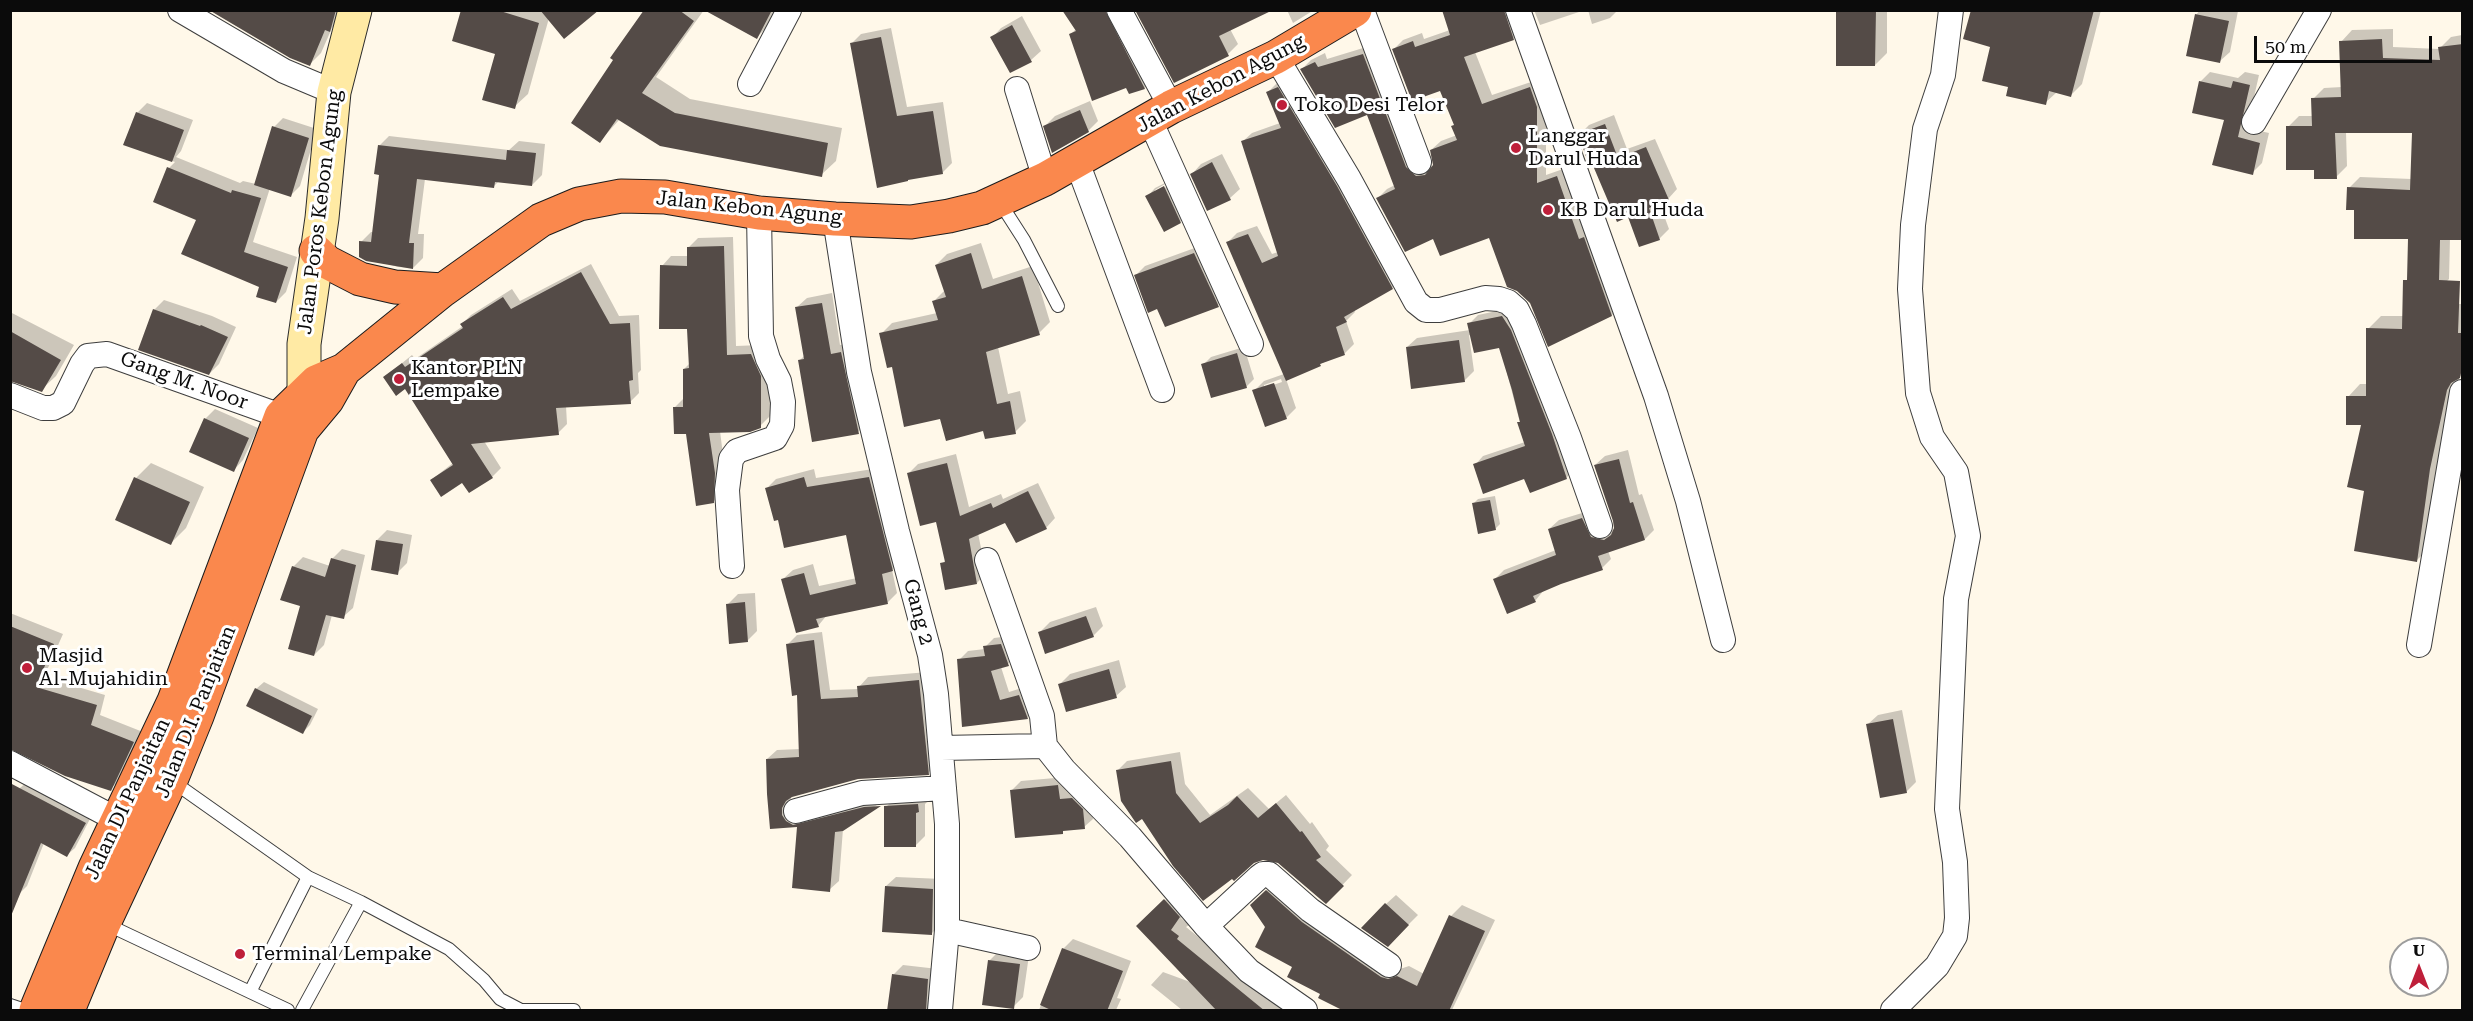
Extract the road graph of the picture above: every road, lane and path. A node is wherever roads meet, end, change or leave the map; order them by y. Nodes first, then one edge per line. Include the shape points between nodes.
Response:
1 (180, 10) edge
2 (356, 10) edge
3 (789, 10) edge
4 (1119, 10) edge
5 (1518, 10) edge
6 (1951, 10) edge
7 (2319, 10) edge
8 (1352, 12) edge
9 (1276, 57) junction
10 (750, 84) dead end
11 (1017, 89) dead end
12 (334, 92) junction
13 (1160, 114) junction
14 (2254, 122) dead end
15 (1077, 162) junction
16 (1419, 162) dead end
17 (1046, 179) junction
18 (999, 200) junction
19 (759, 213) junction
20 (836, 219) junction
21 (316, 251) junction
22 (443, 290) junction
23 (1058, 306) dead end
24 (1251, 344) dead end
25 (1162, 390) dead end
26 (10, 395) edge
27 (2462, 401) edge
28 (301, 413) junction
29 (2452, 509) edge
30 (1600, 526) dead end
31 (987, 560) dead end
32 (732, 566) dead end
33 (1723, 640) dead end
34 (2419, 645) dead end
35 (1045, 746) junction
36 (941, 748) junction
37 (10, 763) edge
38 (157, 772) junction
39 (944, 788) junction
40 (796, 811) dead end
41 (118, 820) junction
42 (308, 877) junction
43 (361, 902) junction
44 (91, 918) junction
45 (1206, 926) junction
46 (947, 930) junction
47 (1028, 948) dead end
48 (1389, 965) dead end
49 (250, 992) junction
50 (10, 1005) edge
51 (25, 1011) edge
52 (36, 1011) edge
53 (68, 1011) edge
54 (288, 1011) edge
55 (302, 1011) edge
56 (574, 1011) edge
57 (940, 1011) edge
58 (1305, 1011) edge
59 (1893, 1011) edge

1 - 12 street via 284,71
2 - 12 main road, Jalan Poros Kebon Agung
3 - 10 street
4 - 13 street
5 - 33 street via 1656,396 1688,501
6 - 59 street via 1943,75 1925,129 1910,289 1918,393 1932,437 1956,472 1968,536 1956,598 1947,809 1955,862 1957,918 1955,936 1937,966
7 - 14 street
8 - 9 highway, Jalan Kebon Agung
8 - 16 street
9 - 13 highway, Jalan Kebon Agung
9 - 30 street via 1416,302 1426,310 1440,310 1499,298 1517,310
11 - 17 street
12 - 21 main road, Jalan Poros Kebon Agung
13 - 15 highway, Jalan Kebon Agung
13 - 24 street
15 - 17 highway, Jalan Kebon Agung
15 - 25 street
17 - 18 highway, Jalan Kebon Agung
18 - 20 highway, Jalan Kebon Agung via 949,216 911,222
18 - 23 lane
19 - 20 highway, Jalan Kebon Agung
19 - 22 highway, Jalan Kebon Agung via 665,197 621,196 579,204 541,220
19 - 32 street via 761,336 779,381 782,425 775,438 737,451 731,459 727,490
20 - 36 street, Gang 2 via 859,372 930,655
21 - 22 highway via 327,262 360,279 394,288
21 - 28 main road, Jalan Poros Kebon Agung via 304,344
22 - 28 highway, Jalan Kebon Agung via 344,370 316,382
26 - 28 street, Gang M. Noor via 53,408 63,403 88,356 107,354
27 - 29 street
28 - 38 highway, Jalan DI Panjaitan via 174,701
29 - 34 street
31 - 35 street via 1042,716
35 - 36 street
35 - 45 street
36 - 39 street, Gang 2
37 - 41 street
38 - 41 highway, Jalan DI Panjaitan
38 - 42 lane
38 - 44 highway, Jalan D.I. Panjaitan
39 - 40 street via 862,793
39 - 46 street, Gang 2
41 - 44 highway, Jalan DI Panjaitan via 94,868
42 - 43 lane
42 - 49 lane
43 - 55 lane
43 - 56 lane via 449,950 500,999 521,1010
44 - 49 lane
44 - 52 highway, Jalan DI Panjaitan
44 - 53 highway, Jalan D.I. Panjaitan
45 - 48 street via 1258,877 1269,874 1310,910
45 - 58 street via 1249,971
46 - 47 street
46 - 57 street, Gang 2
49 - 54 lane
50 - 51 lane

